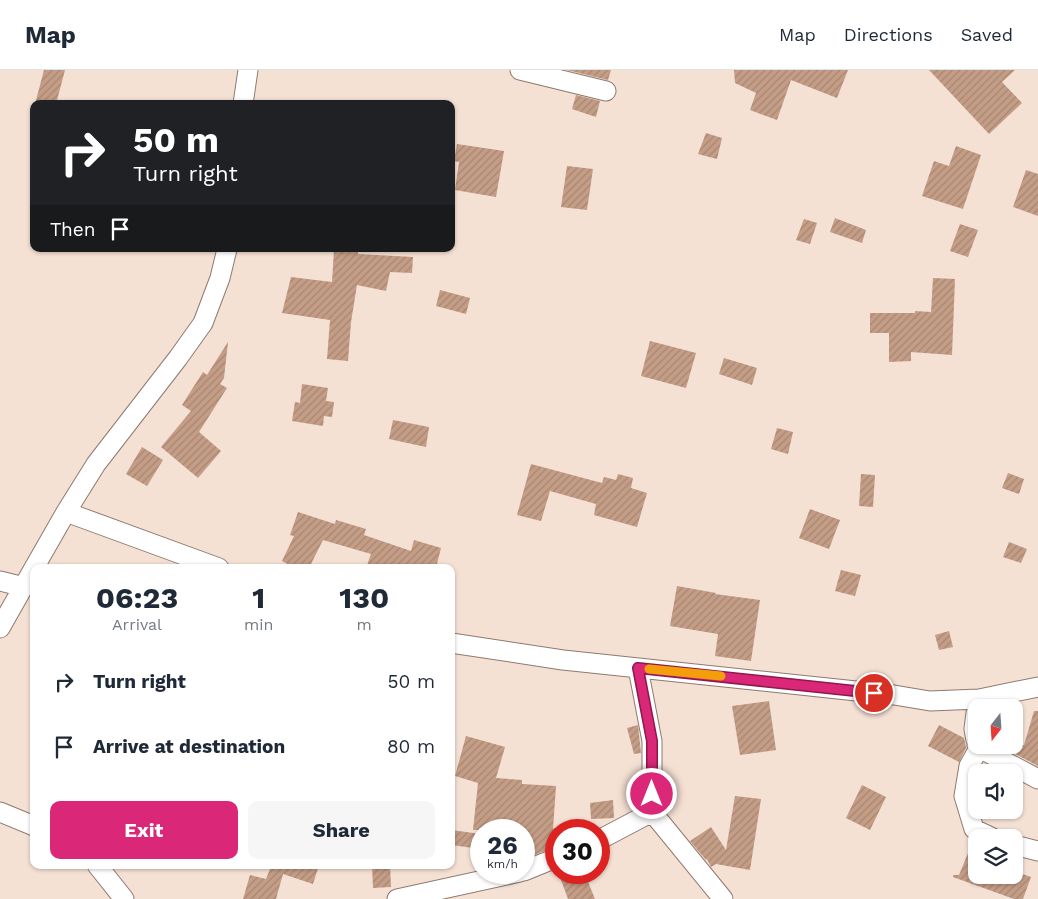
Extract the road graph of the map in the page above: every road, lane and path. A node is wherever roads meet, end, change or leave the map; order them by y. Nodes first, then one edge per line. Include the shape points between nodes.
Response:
1 (248, 70) edge
2 (520, 70) edge
3 (606, 92) dead end
4 (244, 100) edge
5 (226, 252) edge
6 (66, 512) junction
7 (36, 564) edge
8 (208, 564) edge
9 (30, 576) edge
10 (0, 580) edge
11 (24, 587) junction
12 (0, 628) edge
13 (455, 644) edge
14 (638, 668) junction
15 (1038, 687) edge
16 (999, 699) edge
17 (968, 705) edge
18 (974, 754) edge
19 (991, 754) edge
20 (1038, 779) edge
21 (0, 812) edge
22 (652, 812) junction
23 (30, 824) edge
24 (974, 829) edge
25 (610, 834) edge
26 (1023, 847) edge
27 (1038, 851) edge
28 (100, 869) edge
29 (470, 883) edge
30 (124, 899) edge
31 (397, 899) edge
32 (723, 899) edge

1 - 4 street
2 - 3 street
5 - 6 street via 203,323 96,464
6 - 7 street
6 - 8 street
9 - 11 street
10 - 11 street
11 - 12 street
13 - 14 street
14 - 17 street
14 - 22 street via 652,741
15 - 16 street
18 - 24 street via 964,796
19 - 20 street
21 - 23 street
22 - 25 street
22 - 32 street
26 - 27 street
28 - 30 street
29 - 31 street

